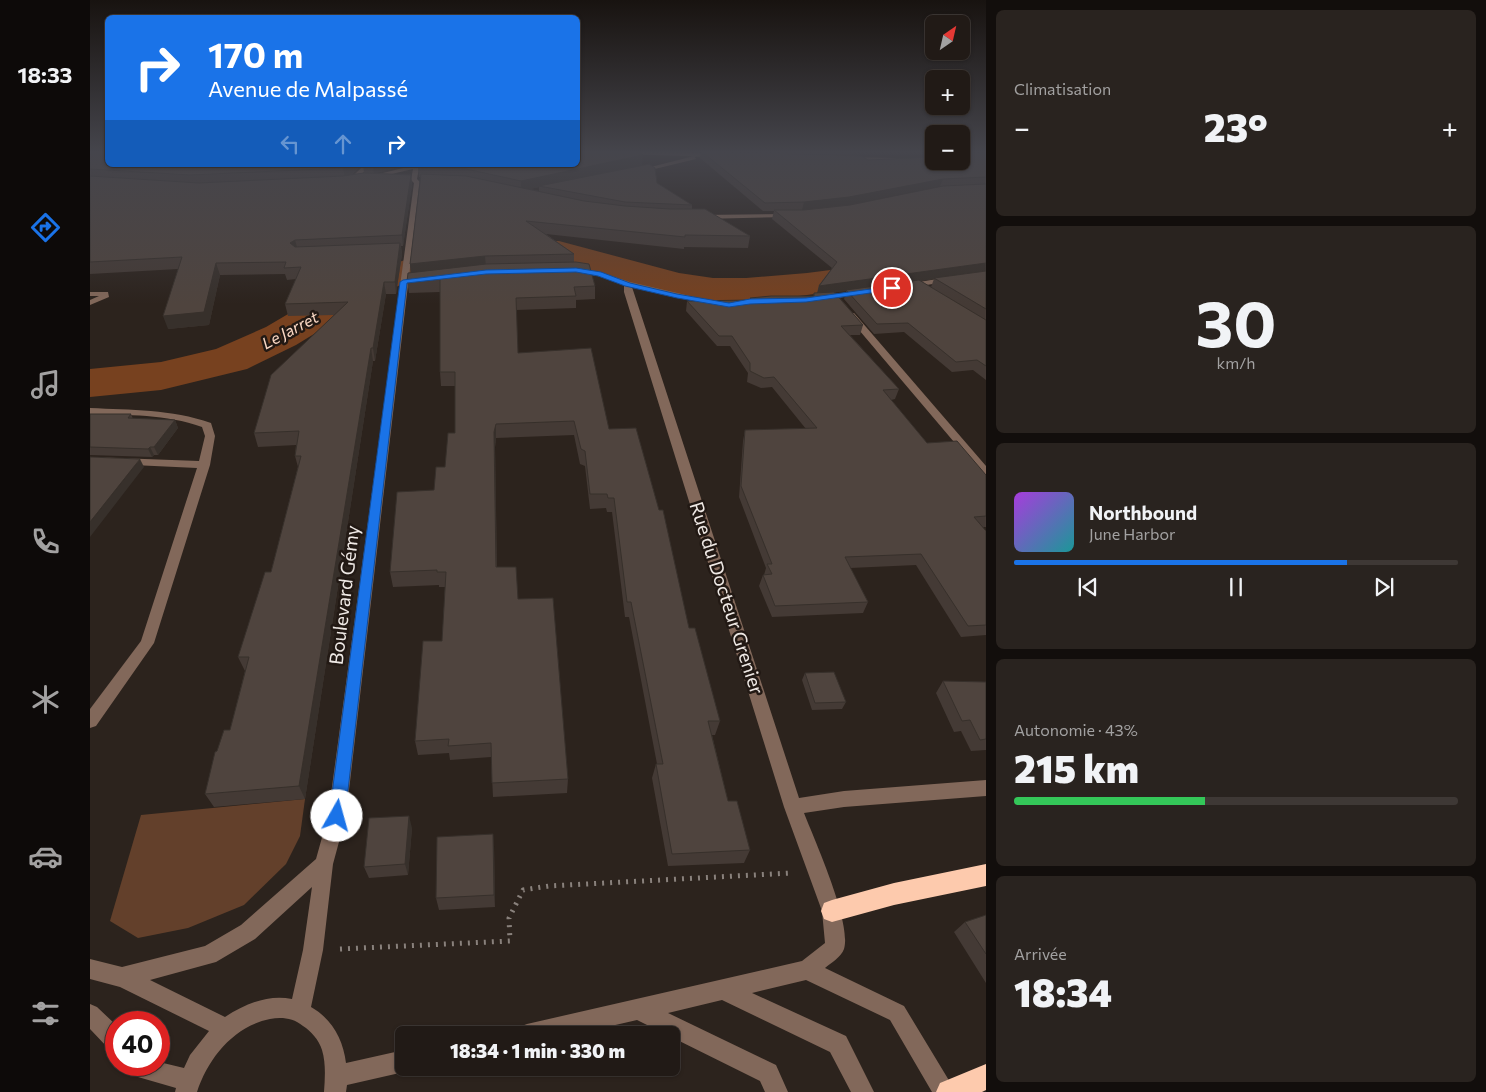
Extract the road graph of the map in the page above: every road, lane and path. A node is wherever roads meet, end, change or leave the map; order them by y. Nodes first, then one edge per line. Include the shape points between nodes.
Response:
1 (411, 202) edge
2 (794, 215) edge
3 (696, 217) edge
4 (409, 250) junction
5 (400, 251) edge
6 (566, 270) edge
7 (956, 278) edge
8 (628, 284) junction
9 (917, 284) junction
10 (901, 287) edge
11 (873, 291) edge
12 (90, 294) edge
13 (932, 294) edge
14 (816, 298) edge
15 (90, 303) edge
16 (721, 304) edge
17 (841, 304) junction
18 (90, 411) edge
19 (90, 460) edge
20 (204, 465) junction
21 (986, 473) edge
22 (90, 721) edge
23 (986, 788) edge
24 (793, 807) junction
25 (324, 864) junction
26 (816, 872) junction
27 (986, 875) edge
28 (832, 911) junction
29 (313, 950) junction
30 (90, 968) edge
31 (806, 970) junction
32 (122, 976) junction
33 (723, 990) junction
34 (640, 1010) junction
35 (300, 1011) junction
36 (90, 1014) edge
37 (568, 1026) edge
38 (226, 1028) junction
39 (105, 1029) edge
40 (395, 1064) edge
41 (163, 1076) edge
42 (986, 1076) edge
43 (335, 1084) edge
44 (187, 1086) edge
45 (777, 1092) edge
46 (863, 1092) edge
47 (947, 1092) edge

1 - 4 street, Boulevard Gémy
2 - 3 street
4 - 5 street
4 - 25 street, Boulevard Gémy via 408,281 337,816
6 - 8 street via 599,274
7 - 9 street
8 - 16 street
8 - 24 street, Rue du Docteur Grenier
9 - 10 street
9 - 13 street
11 - 17 street
12 - 15 street via 105,294 105,297
14 - 17 street
17 - 21 street
18 - 20 street via 167,415 190,418 207,425 210,436
19 - 20 street
20 - 22 street via 146,643
23 - 24 street via 844,799
24 - 26 street, Rue du Docteur Grenier
25 - 29 street, Boulevard Gémy
25 - 32 street via 248,932 209,955
26 - 28 street, Rue du Docteur Grenier
26 - 29 path via 523,890 509,918 510,941
27 - 28 highway
28 - 31 street, Rue du Docteur Grenier via 835,947
29 - 35 street, Boulevard Gémy
30 - 32 street
31 - 33 street
31 - 47 street via 897,1013
32 - 38 street
33 - 34 street
33 - 46 street via 838,1044
34 - 37 street
34 - 45 street via 768,1074
35 - 38 street via 277,1007 259,1011
35 - 43 street via 319,1024 332,1047
36 - 39 street
38 - 44 street via 204,1052
40 - 43 street
41 - 44 street
42 - 47 highway

